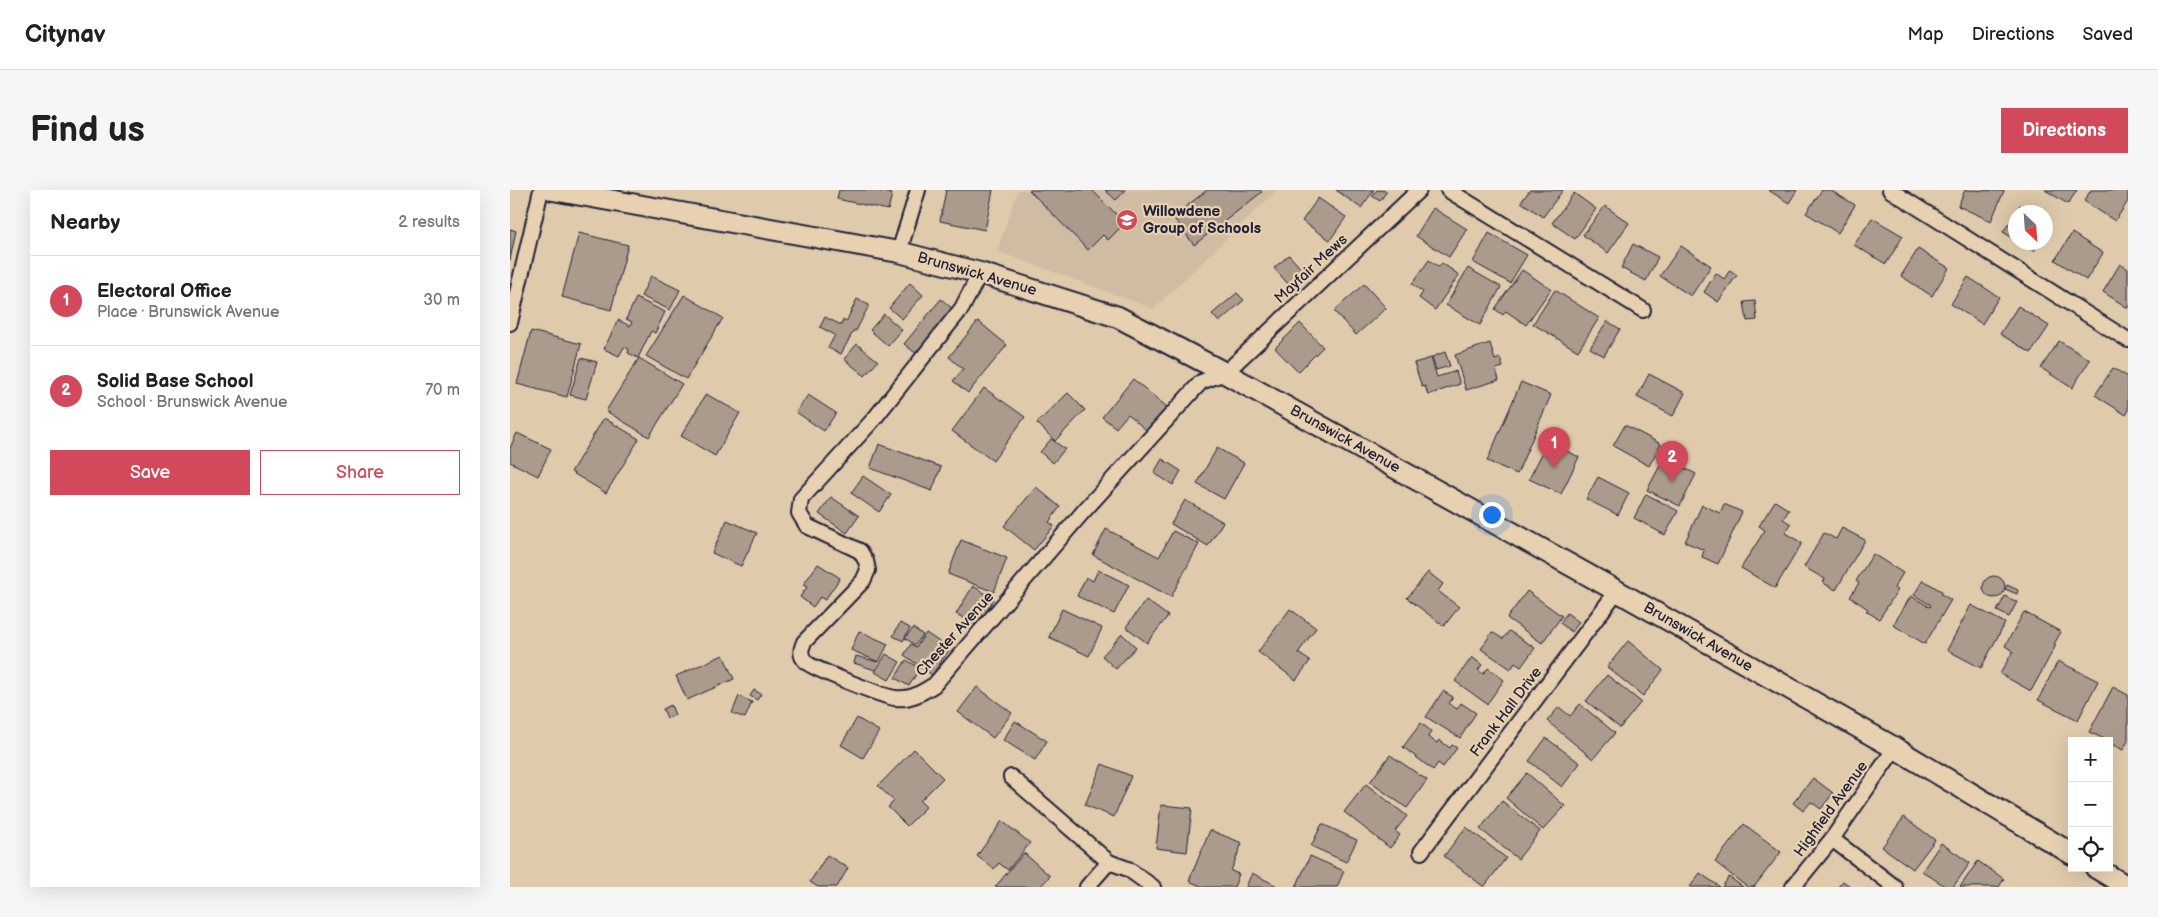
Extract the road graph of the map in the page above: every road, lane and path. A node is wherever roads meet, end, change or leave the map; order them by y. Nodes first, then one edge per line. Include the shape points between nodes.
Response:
1 (541, 190) edge
2 (553, 190) edge
3 (918, 190) edge
4 (1419, 190) edge
5 (1448, 190) edge
6 (1890, 190) edge
7 (899, 252) junction
8 (980, 273) junction
9 (1644, 310) dead end
10 (510, 323) edge
11 (2128, 340) edge
12 (1226, 373) junction
13 (1617, 591) junction
14 (1895, 748) junction
15 (1012, 777) dead end
16 (1832, 839) junction
17 (1421, 852) dead end
18 (2068, 852) edge
19 (1109, 862) junction
20 (2103, 872) edge
21 (1087, 887) edge
22 (1154, 887) edge
23 (1793, 887) edge
24 (1895, 887) edge
25 (2128, 887) edge

1 - 10 street
2 - 7 main road, Brunswick Avenue
3 - 7 street
4 - 12 street, Mayfair Mews
5 - 9 street
6 - 11 street
7 - 8 main road, Brunswick Avenue
8 - 12 main road, Brunswick Avenue via 1118,317
8 - 12 street, Chester Avenue via 962,308 874,419 801,499 799,514 807,526 860,551 868,570 863,581 804,642 800,650 802,657 812,668 894,698 915,697 934,685 1083,512 1201,382
12 - 13 main road, Brunswick Avenue
13 - 14 main road, Brunswick Avenue
13 - 17 street, Frank Hall Drive
14 - 16 street, Highfield Avenue
14 - 18 main road, Brunswick Avenue
15 - 19 street
16 - 23 street, Highfield Avenue
16 - 24 street
19 - 21 street
19 - 22 street via 1128,869
20 - 25 main road

